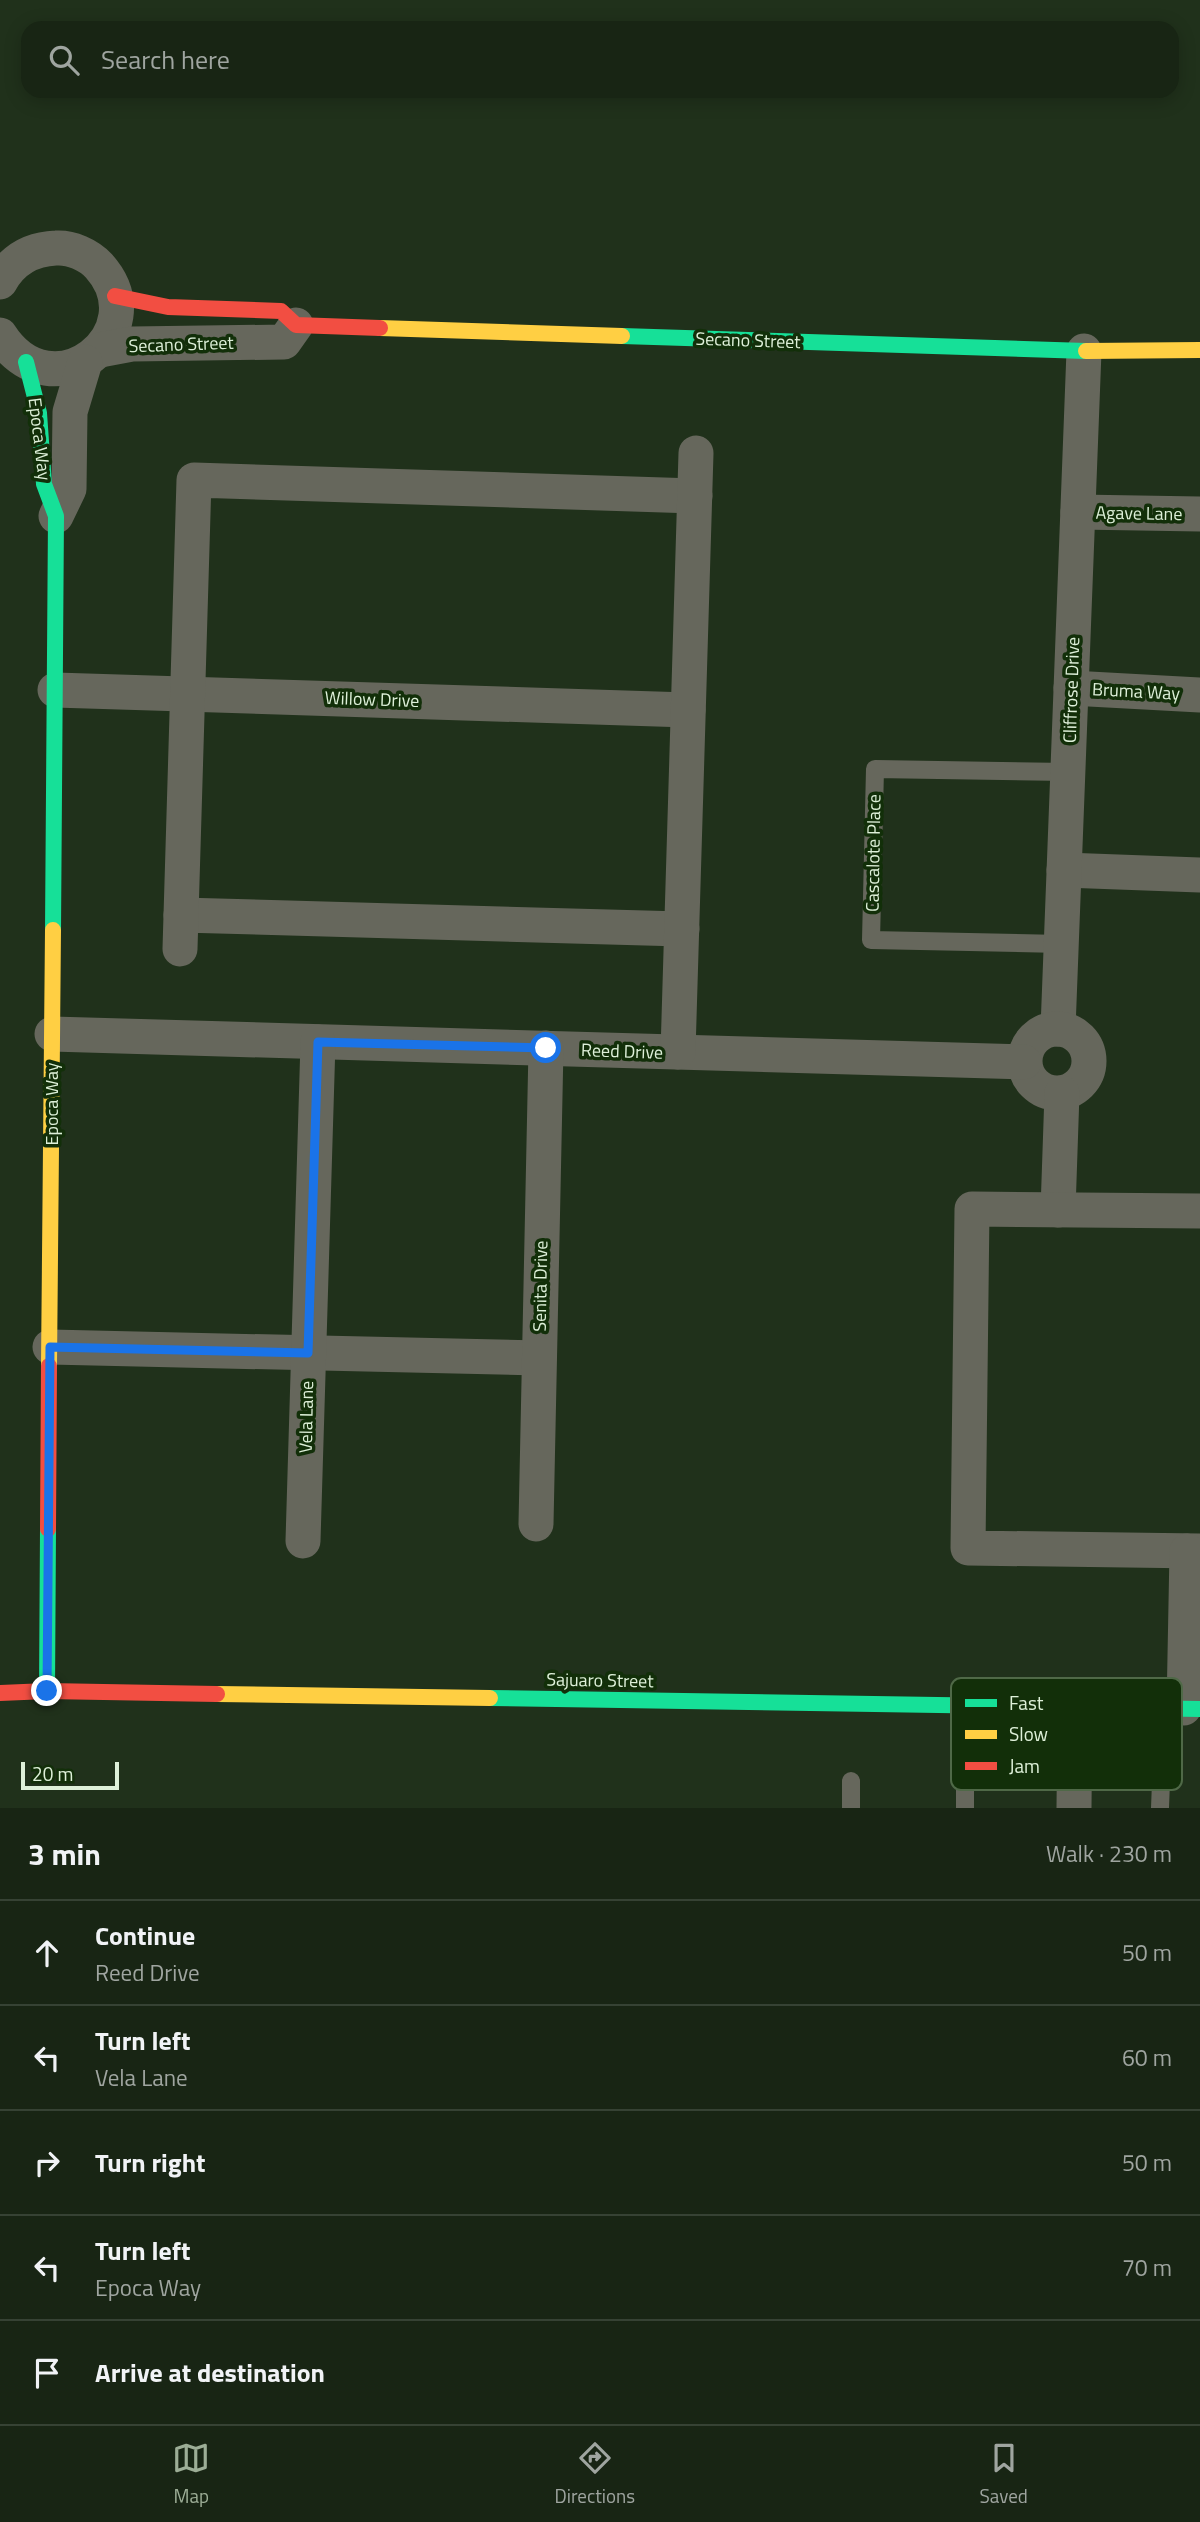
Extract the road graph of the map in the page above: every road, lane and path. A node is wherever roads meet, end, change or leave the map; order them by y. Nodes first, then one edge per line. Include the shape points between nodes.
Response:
1 (0, 282) edge
2 (115, 296) junction
3 (296, 325) junction
4 (0, 335) edge
5 (1200, 350) edge
6 (1084, 351) junction
7 (92, 356) junction
8 (26, 362) junction
9 (696, 453) dead end
10 (695, 496) junction
11 (1078, 512) junction
12 (1200, 514) edge
13 (55, 516) junction
14 (1071, 688) junction
15 (55, 690) junction
16 (188, 693) junction
17 (1200, 695) edge
18 (688, 710) junction
19 (1068, 772) junction
20 (1064, 870) junction
21 (1200, 875) edge
22 (682, 929) junction
23 (1062, 944) junction
24 (1058, 1030) junction
25 (52, 1034) junction
26 (318, 1042) junction
27 (546, 1048) junction
28 (678, 1052) junction
29 (1024, 1062) junction
30 (1062, 1093) junction
31 (1058, 1210) junction
32 (1200, 1212) edge
33 (50, 1347) junction
34 (308, 1353) junction
35 (539, 1358) junction
36 (536, 1524) dead end
37 (303, 1541) dead end
38 (1194, 1551) edge
39 (47, 1691) junction
40 (0, 1693) edge
41 (951, 1704) edge
42 (1192, 1708) edge
43 (851, 1781) dead end
44 (965, 1790) edge
45 (1074, 1790) edge
46 (1161, 1790) edge
47 (852, 1808) edge
48 (965, 1808) edge
49 (1074, 1808) edge
50 (1160, 1808) edge

1 - 2 street via 22,257 41,248 62,247 97,264 109,278
2 - 3 street, Secano Street via 168,307 281,311
2 - 7 street, Epoca Way via 116,316 110,334
3 - 6 street, Secano Street
3 - 7 street, Secano Street via 284,342 132,344
4 - 8 street
5 - 6 street, Secano Street
6 - 11 street, Cliffrose Drive
7 - 8 street via 67,368 46,369
7 - 13 street, Epoca Way via 70,412 69,489
8 - 13 street, Epoca Way via 39,413 44,484
9 - 10 street
10 - 16 street via 194,480
10 - 18 street
11 - 12 street, Agave Lane
11 - 14 street, Cliffrose Drive
13 - 15 street, Epoca Way
14 - 17 street, Bruma Way
14 - 19 street, Cliffrose Drive
15 - 16 street, Willow Drive
15 - 25 street, Epoca Way
16 - 18 street, Willow Drive
16 - 22 street via 181,932
18 - 22 street
19 - 20 street, Cliffrose Drive
19 - 23 lane, Cascalote Place via 875,769 871,940
20 - 21 street
20 - 23 street, Cliffrose Drive
22 - 28 street
23 - 24 street, Cliffrose Drive
24 - 29 street via 1031,1042
24 - 30 street via 1069,1032 1084,1045 1089,1065 1080,1083
25 - 26 street, Reed Drive
25 - 33 street, Epoca Way
26 - 27 street, Reed Drive
26 - 34 street, Vela Lane
27 - 28 street, Reed Drive
27 - 35 street, Senita Drive
28 - 29 street, Reed Drive
29 - 30 street via 1032,1082 1051,1093
30 - 31 street
31 - 32 street
31 - 38 street via 972,1209 968,1548
33 - 34 street
33 - 39 street, Epoca Way
34 - 35 street
34 - 37 street, Vela Lane
35 - 36 street, Senita Drive
38 - 42 street
39 - 40 street, Sajuaro Street
39 - 41 street, Sajuaro Street
43 - 47 lane
44 - 48 lane
45 - 49 street
46 - 50 lane

